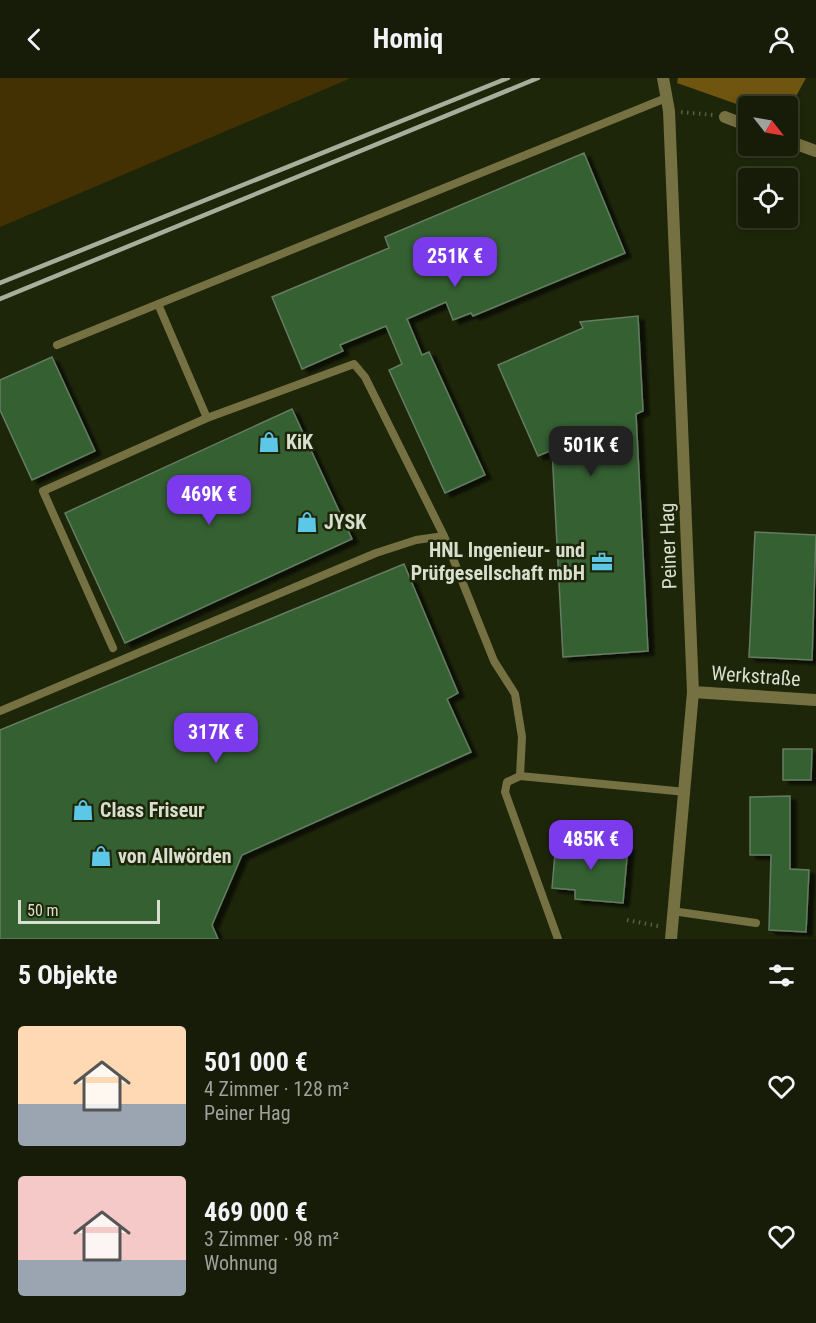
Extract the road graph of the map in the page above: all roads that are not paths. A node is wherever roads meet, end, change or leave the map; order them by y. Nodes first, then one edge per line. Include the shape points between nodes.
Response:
1 (663, 78) edge
2 (666, 98) junction
3 (725, 117) road end
4 (738, 122) edge
5 (798, 145) edge
6 (816, 152) edge
7 (158, 304) junction
8 (57, 345) dead end
9 (207, 418) junction
10 (444, 536) junction
11 (113, 648) dead end
12 (693, 692) junction
13 (816, 700) edge
14 (0, 711) edge
15 (520, 776) junction
16 (686, 792) junction
17 (672, 911) junction
18 (756, 923) dead end
19 (671, 934) edge
20 (558, 939) edge

1 - 2 street, Peiner Hag
2 - 7 lane
2 - 12 street, Peiner Hag
3 - 4 street
5 - 6 street
7 - 8 lane
7 - 9 lane
9 - 10 lane via 354,364 365,377
9 - 11 lane via 43,491
10 - 14 lane via 376,553
10 - 15 lane via 494,661 515,694 522,737
12 - 13 street, Werkstraße
12 - 16 street, Peiner Hag
15 - 16 lane
15 - 20 lane via 507,782 505,792
16 - 17 street, Peiner Hag
17 - 18 lane
17 - 19 street, Peiner Hag

